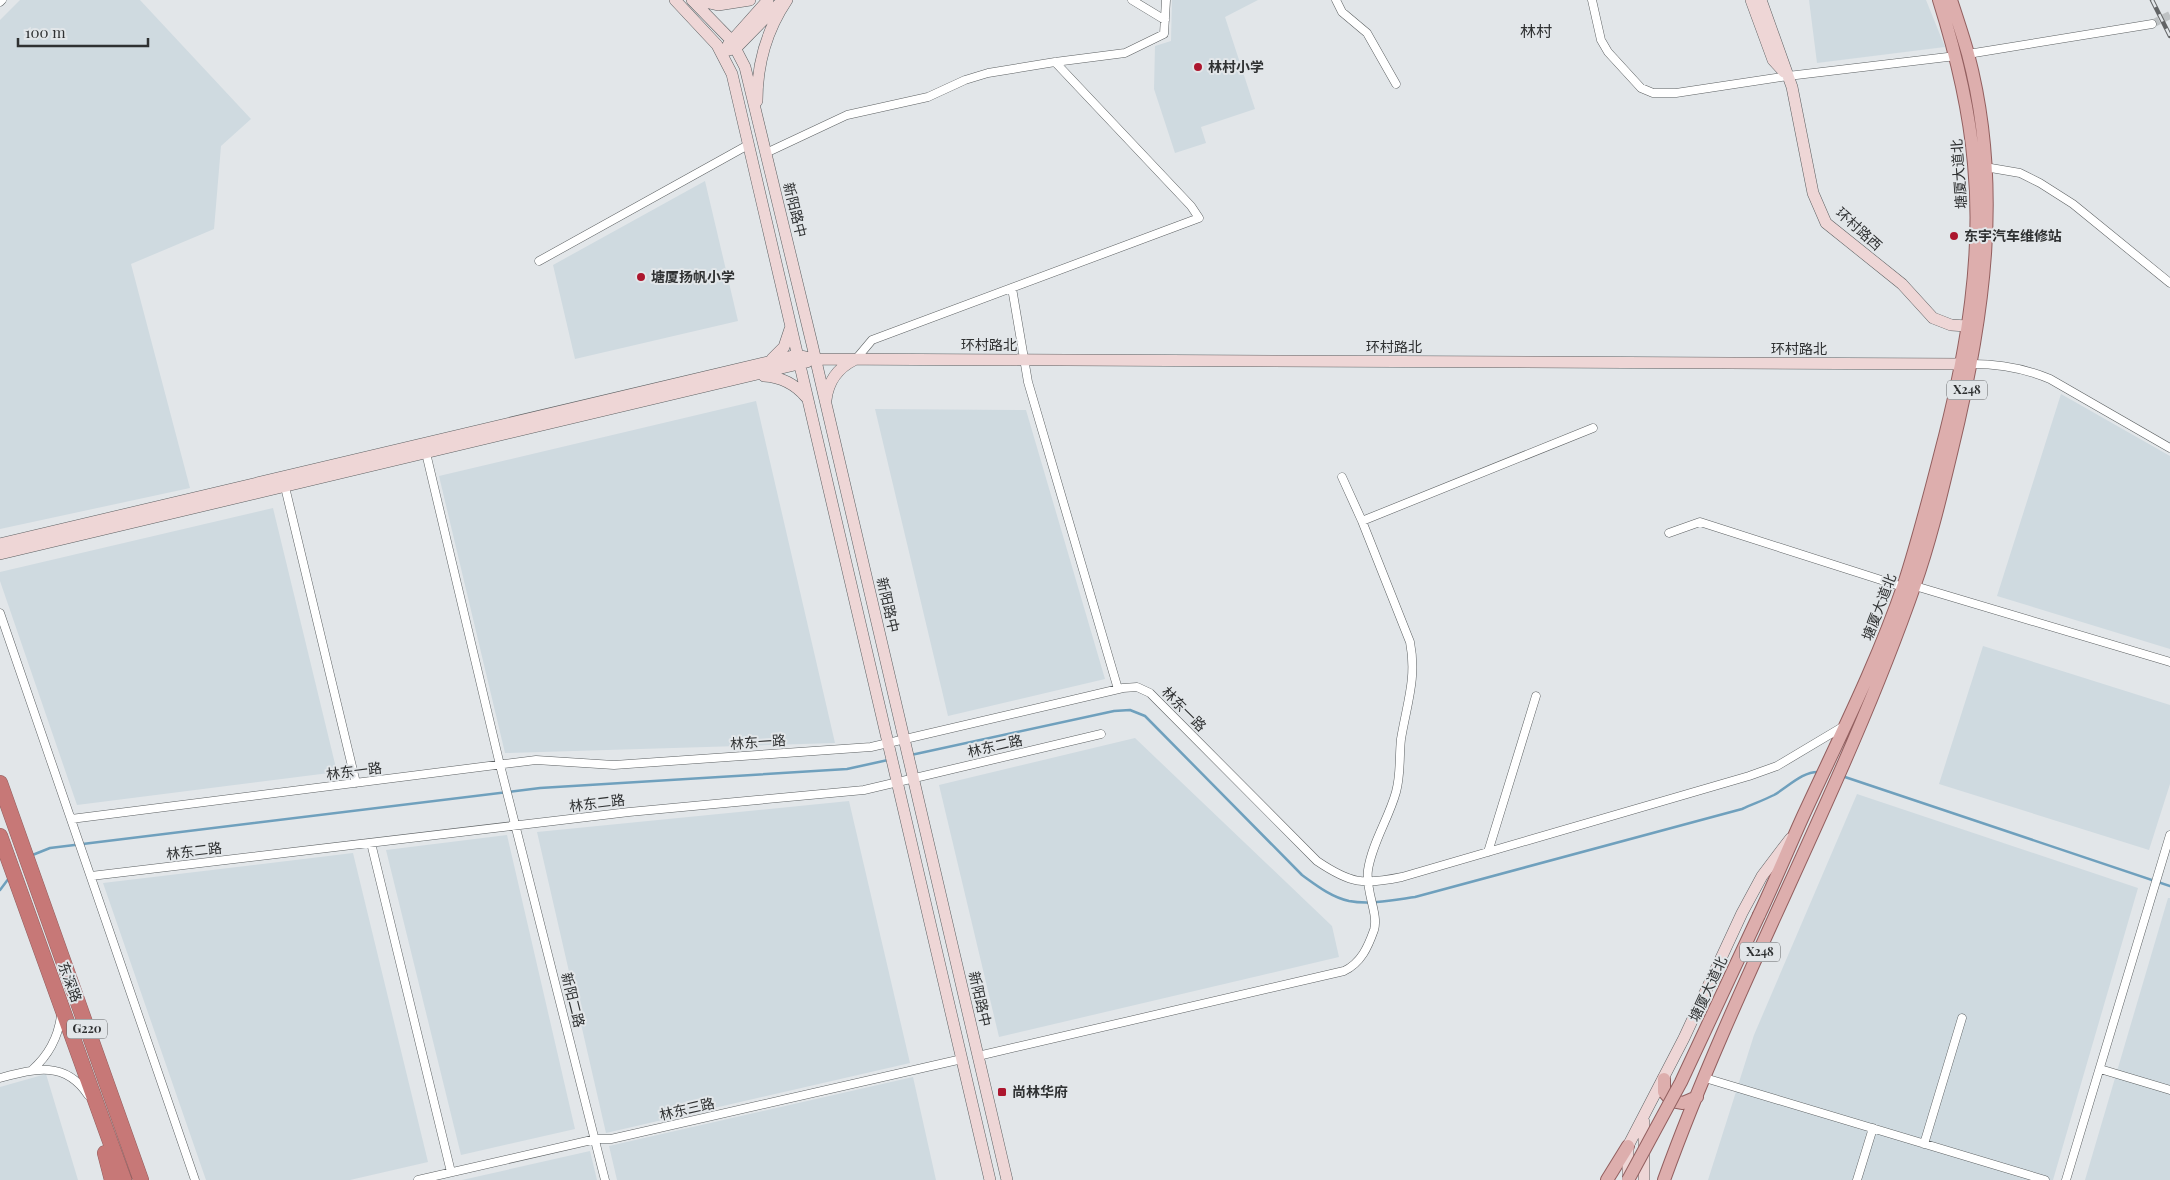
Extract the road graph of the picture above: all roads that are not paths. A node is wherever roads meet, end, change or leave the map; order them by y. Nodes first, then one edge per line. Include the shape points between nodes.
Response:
1 (675, 0) edge
2 (694, 0) edge
3 (750, 0) edge
4 (768, 0) edge
5 (783, 0) edge
6 (787, 0) edge
7 (1132, 0) edge
8 (1166, 0) edge
9 (1336, 0) edge
10 (1592, 0) edge
11 (1751, 0) edge
12 (1761, 0) edge
13 (1939, 0) edge
14 (1951, 0) edge
15 (1165, 20) junction
16 (2152, 24) tunnel mouth
17 (734, 44) junction
18 (723, 53) junction
19 (1962, 55) junction
20 (1055, 62) junction
21 (1788, 76) junction
22 (1396, 84) dead end
23 (757, 118) junction
24 (748, 145) junction
25 (766, 153) junction
26 (1985, 167) junction
27 (540, 260) dead end
28 (2170, 283) edge
29 (1012, 288) junction
30 (790, 325) junction
31 (1967, 326) junction
32 (816, 359) junction
33 (856, 359) junction
34 (798, 360) junction
35 (1025, 360) junction
36 (762, 363) junction
37 (1966, 364) junction
38 (752, 376) junction
39 (808, 398) junction
40 (826, 404) junction
41 (1593, 428) dead end
42 (2170, 448) edge
43 (426, 453) junction
44 (1342, 478) dead end
45 (285, 487) junction
46 (1362, 521) junction
47 (1669, 533) dead end
48 (0, 544) edge
49 (0, 554) edge
50 (1909, 586) junction
51 (0, 613) edge
52 (2170, 662) edge
53 (1118, 689) junction
54 (1536, 696) dead end
55 (1848, 724) junction
56 (1101, 734) dead end
57 (905, 744) junction
58 (889, 748) junction
59 (500, 765) junction
60 (912, 775) junction
61 (896, 778) junction
62 (356, 783) junction
63 (0, 784) edge
64 (71, 819) junction
65 (516, 826) junction
66 (1798, 828) junction
67 (2170, 835) edge
68 (0, 836) edge
69 (370, 843) junction
70 (1488, 852) junction
71 (91, 876) junction
72 (1367, 882) junction
73 (61, 1007) junction
74 (1962, 1018) dead end
75 (74, 1043) junction
76 (978, 1056) junction
77 (962, 1059) junction
78 (2100, 1069) junction
79 (32, 1070) junction
80 (0, 1078) edge
81 (1705, 1078) junction
82 (1664, 1079) junction
83 (2170, 1090) edge
84 (89, 1097) junction
85 (1697, 1097) junction
86 (1645, 1115) junction
87 (1873, 1128) junction
88 (596, 1140) junction
89 (1924, 1144) junction
90 (1628, 1146) junction
91 (451, 1172) junction
92 (112, 1180) edge
93 (124, 1180) edge
94 (141, 1180) edge
95 (195, 1180) edge
96 (418, 1180) edge
97 (605, 1180) edge
98 (990, 1180) edge
99 (1007, 1180) edge
100 (1607, 1180) edge
101 (1628, 1180) edge
102 (1644, 1180) edge
103 (1664, 1180) edge
104 (1857, 1180) edge
105 (2045, 1180) edge
106 (2066, 1180) edge

1 - 18 main road
2 - 3 main road via 718,5
2 - 17 main road
4 - 17 main road
5 - 17 main road
6 - 23 main road via 762,52
7 - 15 street
8 - 15 street
9 - 22 street via 1342,12 1366,33
10 - 21 street via 1601,40 1641,88 1676,93
11 - 21 main road, 环村路西 via 1773,60
12 - 21 main road, 环村路西
13 - 19 main road, 塘厦大道北 / X248
14 - 19 main road, 塘厦大道北 / X248
15 - 20 street via 1164,34 1125,53
16 - 19 street
17 - 18 main road
17 - 23 main road, 新阳路中 via 745,67
18 - 24 main road via 732,74
19 - 21 street
19 - 26 main road, 塘厦大道北 / X248 via 1981,125
19 - 31 main road, 塘厦大道北 / X248 via 1977,205
20 - 25 street via 988,73 928,97 848,115
20 - 29 street via 1199,218
21 - 31 main road, 环村路西 via 1813,193 1826,223 1902,284 1934,318 1951,326
23 - 25 main road, 新阳路中
24 - 27 street
24 - 30 main road
25 - 32 main road, 新阳路中
26 - 28 street via 2020,173 2040,183 2073,204
26 - 37 main road, 塘厦大道北 / X248 via 1987,242 1983,294
29 - 33 street via 872,340
29 - 35 street
30 - 34 main road
30 - 36 main road via 787,342 781,352
31 - 37 main road, 塘厦大道北 / X248
32 - 33 main road, 环村路北
32 - 34 main road, 环村路北
32 - 40 main road, 新阳路中
33 - 35 main road, 环村路北
33 - 40 main road via 833,378
34 - 36 main road
34 - 38 main road
34 - 39 main road
35 - 37 main road, 环村路北
35 - 53 street via 1028,382
36 - 48 main road
37 - 42 street via 2029,370
37 - 50 main road, 塘厦大道北 / X248 via 1919,536
38 - 39 main road via 783,380
38 - 43 main road
39 - 58 main road
40 - 57 main road, 新阳路中
41 - 46 street
43 - 45 main road
43 - 59 street, 新阳二路
44 - 46 street
45 - 49 main road
45 - 62 street
46 - 72 street via 1410,642 1414,674 1401,740 1396,792 1368,868
47 - 50 street via 1700,522
50 - 52 street
50 - 55 main road, 塘厦大道北 / X248
50 - 81 main road, 塘厦大道北 / X248 via 1891,651 1844,766
51 - 64 street
53 - 57 street, 林东一路
53 - 72 street, 林东一路 via 1137,687 1150,693 1317,861 1344,877
54 - 70 street
55 - 66 main road, 塘厦大道北 / X248
55 - 70 street via 1777,766 1749,776
56 - 60 street, 林东二路
57 - 58 street, 林东一路
57 - 60 main road, 新阳路中
58 - 59 street, 林东一路 via 614,765 556,760
58 - 61 main road
59 - 62 street, 林东一路
59 - 65 street, 新阳二路
60 - 61 street, 林东二路
60 - 76 main road, 新阳路中
61 - 65 street, 林东二路 via 864,790
61 - 77 main road
62 - 64 street, 林东一路
63 - 94 highway, 东深路 / G220
64 - 71 street
65 - 69 street, 林东二路
65 - 88 street, 新阳二路
66 - 82 main road via 1762,876
66 - 101 main road, 塘厦大道北 / X248, bridge via 1681,1082
67 - 78 street
68 - 73 highway, 东深路 / G220
69 - 71 street, 林东二路
69 - 91 street
70 - 72 street via 1402,877
71 - 95 street
72 - 76 street via 1375,928 1355,966 1344,971
73 - 75 highway, 东深路 / G220
73 - 79 street via 60,1025 54,1042
74 - 89 street
75 - 84 highway
75 - 93 highway, 东深路 / G220
76 - 99 main road, 新阳路中
77 - 88 street, 林东三路
77 - 98 main road
78 - 83 street
78 - 106 street
79 - 80 street
79 - 84 street via 61,1072 80,1085
81 - 85 main road, 塘厦大道北 / X248
81 - 87 street
82 - 85 main road via 1664,1092 1672,1101 1683,1103
82 - 86 main road
84 - 92 highway
85 - 103 main road, 塘厦大道北 / X248
86 - 90 main road
86 - 102 main road via 1642,1139
87 - 89 street
87 - 104 street
88 - 91 street, 林东三路
88 - 97 street, 新阳二路
89 - 105 street
90 - 100 main road
90 - 101 main road
91 - 96 street, 林东三路

